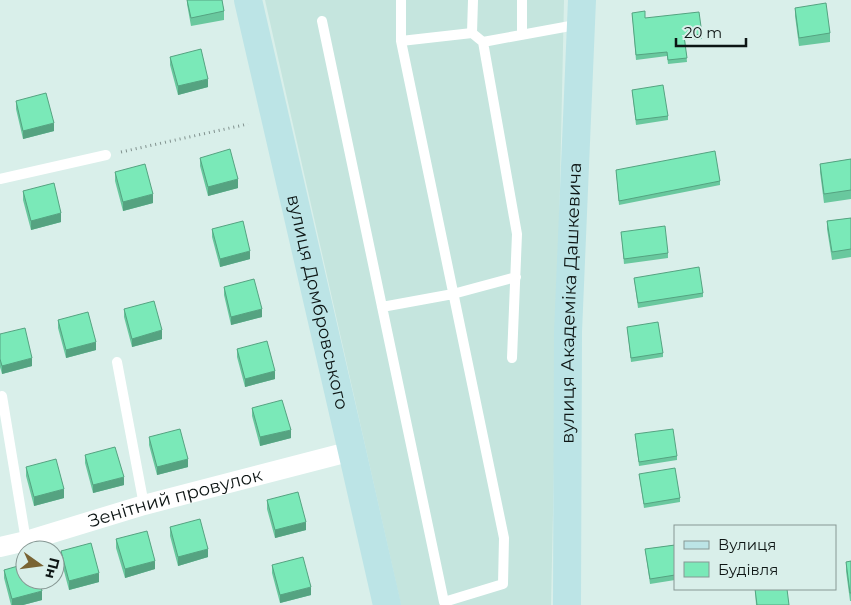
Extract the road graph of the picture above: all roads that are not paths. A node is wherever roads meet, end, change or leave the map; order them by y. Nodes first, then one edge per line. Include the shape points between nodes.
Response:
1 (248, 0) edge
2 (400, 0) edge
3 (473, 0) edge
4 (522, 0) edge
5 (582, 12) edge
6 (322, 21) dead end
7 (472, 33) junction
8 (522, 35) junction
9 (401, 41) junction
10 (483, 42) junction
11 (106, 155) road end
12 (0, 179) edge
13 (516, 277) junction
14 (453, 294) junction
15 (382, 307) junction
16 (512, 358) dead end
17 (117, 362) dead end
18 (2, 396) dead end
19 (352, 451) junction
20 (144, 505) junction
21 (26, 540) edge
22 (29, 540) edge
23 (15, 544) edge
24 (0, 547) edge
25 (387, 605) edge
26 (567, 605) edge

1 - 19 street, вулиця Домбровського
2 - 9 lane
3 - 7 lane
4 - 8 lane
5 - 8 lane
5 - 26 street, вулиця Академіка Дашкевича via 568,332
6 - 15 lane
7 - 9 lane
7 - 10 lane
8 - 10 lane
9 - 14 lane
10 - 13 lane via 517,234
11 - 12 lane
13 - 14 lane
13 - 16 lane
14 - 15 lane
14 - 15 lane via 504,538 503,584 444,602
17 - 20 lane
18 - 21 lane
19 - 20 street, Зенітний провулок
19 - 25 street, вулиця Домбровського
20 - 22 street, Зенітний провулок
23 - 24 street, Зенітний провулок

